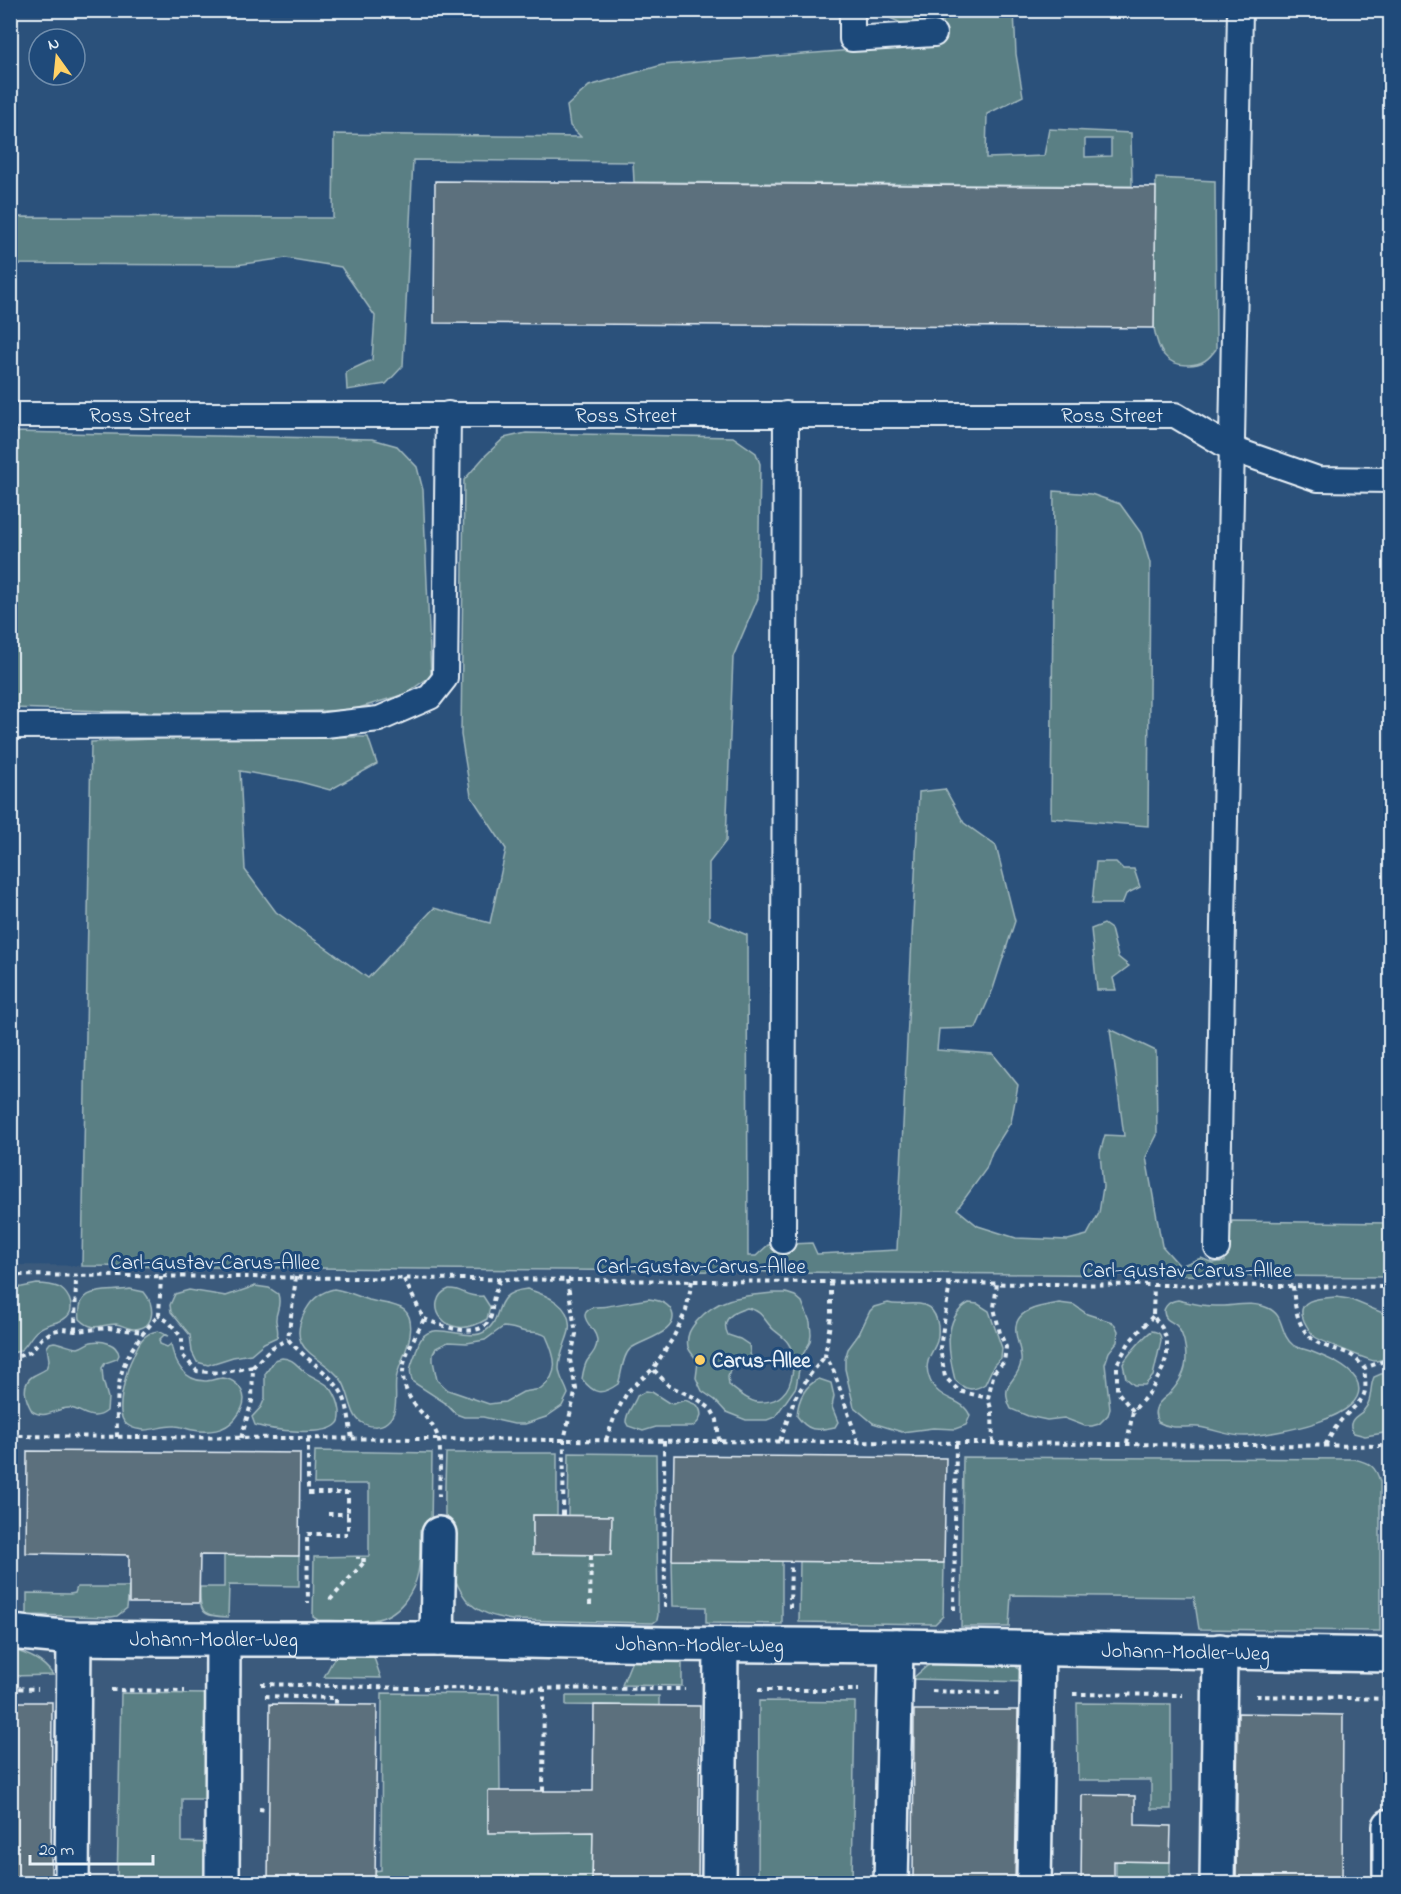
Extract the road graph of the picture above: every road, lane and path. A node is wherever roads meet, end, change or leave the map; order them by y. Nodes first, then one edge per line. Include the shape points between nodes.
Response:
1 (852, 10) edge
2 (1240, 10) edge
3 (934, 34) dead end
4 (448, 414) junction
5 (786, 414) junction
6 (10, 415) edge
7 (1232, 449) junction
8 (1390, 480) edge
9 (10, 726) edge
10 (783, 1241) dead end
11 (1217, 1248) dead end
12 (10, 1275) edge
13 (76, 1276) junction
14 (161, 1276) junction
15 (296, 1277) junction
16 (404, 1279) junction
17 (500, 1279) junction
18 (567, 1280) junction
19 (692, 1281) junction
20 (831, 1282) junction
21 (950, 1283) junction
22 (997, 1283) junction
23 (1154, 1285) junction
24 (1293, 1286) junction
25 (1390, 1287) edge
26 (159, 1315) junction
27 (1153, 1316) junction
28 (424, 1319) junction
29 (75, 1331) junction
30 (143, 1332) junction
31 (288, 1340) junction
32 (825, 1356) junction
33 (10, 1359) edge
34 (1390, 1359) edge
35 (253, 1367) junction
36 (1364, 1368) junction
37 (653, 1369) junction
38 (988, 1398) junction
39 (1133, 1411) junction
40 (10, 1436) edge
41 (117, 1437) junction
42 (241, 1438) junction
43 (308, 1438) junction
44 (352, 1439) junction
45 (439, 1439) junction
46 (564, 1440) junction
47 (606, 1440) junction
48 (664, 1441) junction
49 (719, 1441) junction
50 (780, 1441) junction
51 (858, 1442) junction
52 (956, 1443) junction
53 (993, 1443) junction
54 (1127, 1444) junction
55 (1325, 1445) junction
56 (1390, 1446) edge
57 (1390, 1503) edge
58 (328, 1514) dead end
59 (348, 1514) junction
60 (562, 1515) dead end
61 (439, 1534) joint
62 (591, 1555) dead end
63 (358, 1557) dead end
64 (791, 1561) dead end
65 (10, 1632) edge
66 (308, 1633) junction
67 (74, 1638) junction
68 (437, 1639) junction
69 (223, 1640) junction
70 (589, 1642) junction
71 (665, 1644) junction
72 (722, 1645) junction
73 (790, 1645) junction
74 (896, 1646) junction
75 (953, 1647) junction
76 (1038, 1648) junction
77 (1220, 1651) junction
78 (1390, 1655) edge
79 (381, 1687) dead end
80 (10, 1688) edge
81 (74, 1689) junction
82 (544, 1689) dead end
83 (222, 1691) junction
84 (265, 1696) dead end
85 (336, 1704) dead end
86 (543, 1791) dead end
87 (1390, 1826) edge
88 (1390, 1867) edge
89 (72, 1884) edge
90 (222, 1884) edge
91 (719, 1884) edge
92 (891, 1884) edge
93 (1034, 1884) edge
94 (1217, 1884) edge
95 (1390, 1884) edge

1 - 3 lane via 852,39
2 - 7 lane
4 - 5 lane, Ross Street
4 - 6 lane, Ross Street
4 - 9 lane via 445,678 430,697 379,718 325,725
5 - 7 lane, Ross Street via 1175,415
5 - 10 lane
7 - 8 lane, Ross Street via 1318,479
7 - 11 lane
12 - 13 path, Carl-Gustav-Carus-Allee
13 - 14 path, Carl-Gustav-Carus-Allee
13 - 29 path
14 - 15 path, Carl-Gustav-Carus-Allee
14 - 26 path
15 - 16 path, Carl-Gustav-Carus-Allee
15 - 31 path
16 - 17 path, Carl-Gustav-Carus-Allee
16 - 28 path
17 - 18 path, Carl-Gustav-Carus-Allee
17 - 28 path via 490,1318 483,1327 455,1330
18 - 19 path, Carl-Gustav-Carus-Allee
18 - 46 path via 576,1334 570,1360 576,1389
19 - 20 path, Carl-Gustav-Carus-Allee
19 - 37 path via 686,1311
20 - 21 path, Carl-Gustav-Carus-Allee
20 - 32 path
21 - 22 path, Carl-Gustav-Carus-Allee
21 - 38 path via 940,1348 945,1377 959,1391
22 - 23 path, Carl-Gustav-Carus-Allee
22 - 38 path via 994,1308 1006,1347 1004,1362 994,1372
23 - 24 path, Carl-Gustav-Carus-Allee
23 - 27 path
24 - 25 path, Carl-Gustav-Carus-Allee
24 - 36 path via 1294,1307 1308,1336 1355,1356
26 - 30 path
26 - 35 path via 182,1338 182,1354 197,1371 220,1373
27 - 39 path via 1167,1340 1167,1355 1150,1391
27 - 39 path via 1130,1341 1117,1364 1117,1391
28 - 45 path via 405,1358 402,1382
29 - 30 path via 108,1328
29 - 33 path via 53,1331 30,1352
30 - 41 path via 129,1353 118,1383
31 - 35 path via 271,1348
31 - 44 path via 340,1390
32 - 50 path via 795,1398
32 - 51 path
34 - 36 path
35 - 42 path via 252,1401
36 - 55 path via 1364,1396
37 - 47 path via 628,1390
37 - 49 path via 669,1386 711,1409 717,1420
38 - 53 path
39 - 54 path
40 - 41 path
41 - 42 path
42 - 43 path
43 - 44 path
43 - 59 path via 308,1493 348,1493
44 - 45 path
45 - 46 path
45 - 61 path
46 - 47 path
46 - 60 path
47 - 48 path
48 - 49 path
48 - 71 path
49 - 50 path
50 - 51 path
51 - 52 path
52 - 53 path
52 - 75 path
53 - 54 path
54 - 55 path
55 - 56 path
56 - 57 path
58 - 59 path
59 - 66 path via 348,1534 307,1534
61 - 68 street
62 - 70 path
63 - 66 path via 366,1560
64 - 73 path
65 - 67 street, Johann-Modler-Weg
66 - 68 street, Johann-Modler-Weg
66 - 69 street, Johann-Modler-Weg
67 - 69 street, Johann-Modler-Weg
67 - 81 street
68 - 70 street, Johann-Modler-Weg
69 - 83 street
70 - 71 street, Johann-Modler-Weg
71 - 72 street, Johann-Modler-Weg
72 - 73 street, Johann-Modler-Weg
72 - 91 street
73 - 74 street, Johann-Modler-Weg
74 - 75 street, Johann-Modler-Weg
74 - 92 street
75 - 76 street, Johann-Modler-Weg
76 - 77 street, Johann-Modler-Weg
76 - 93 street
77 - 78 street, Johann-Modler-Weg
77 - 94 street
79 - 83 path via 266,1684
80 - 81 path
81 - 83 path
81 - 89 street
82 - 86 path
83 - 90 street
84 - 85 path via 336,1698
87 - 88 street
88 - 95 street

